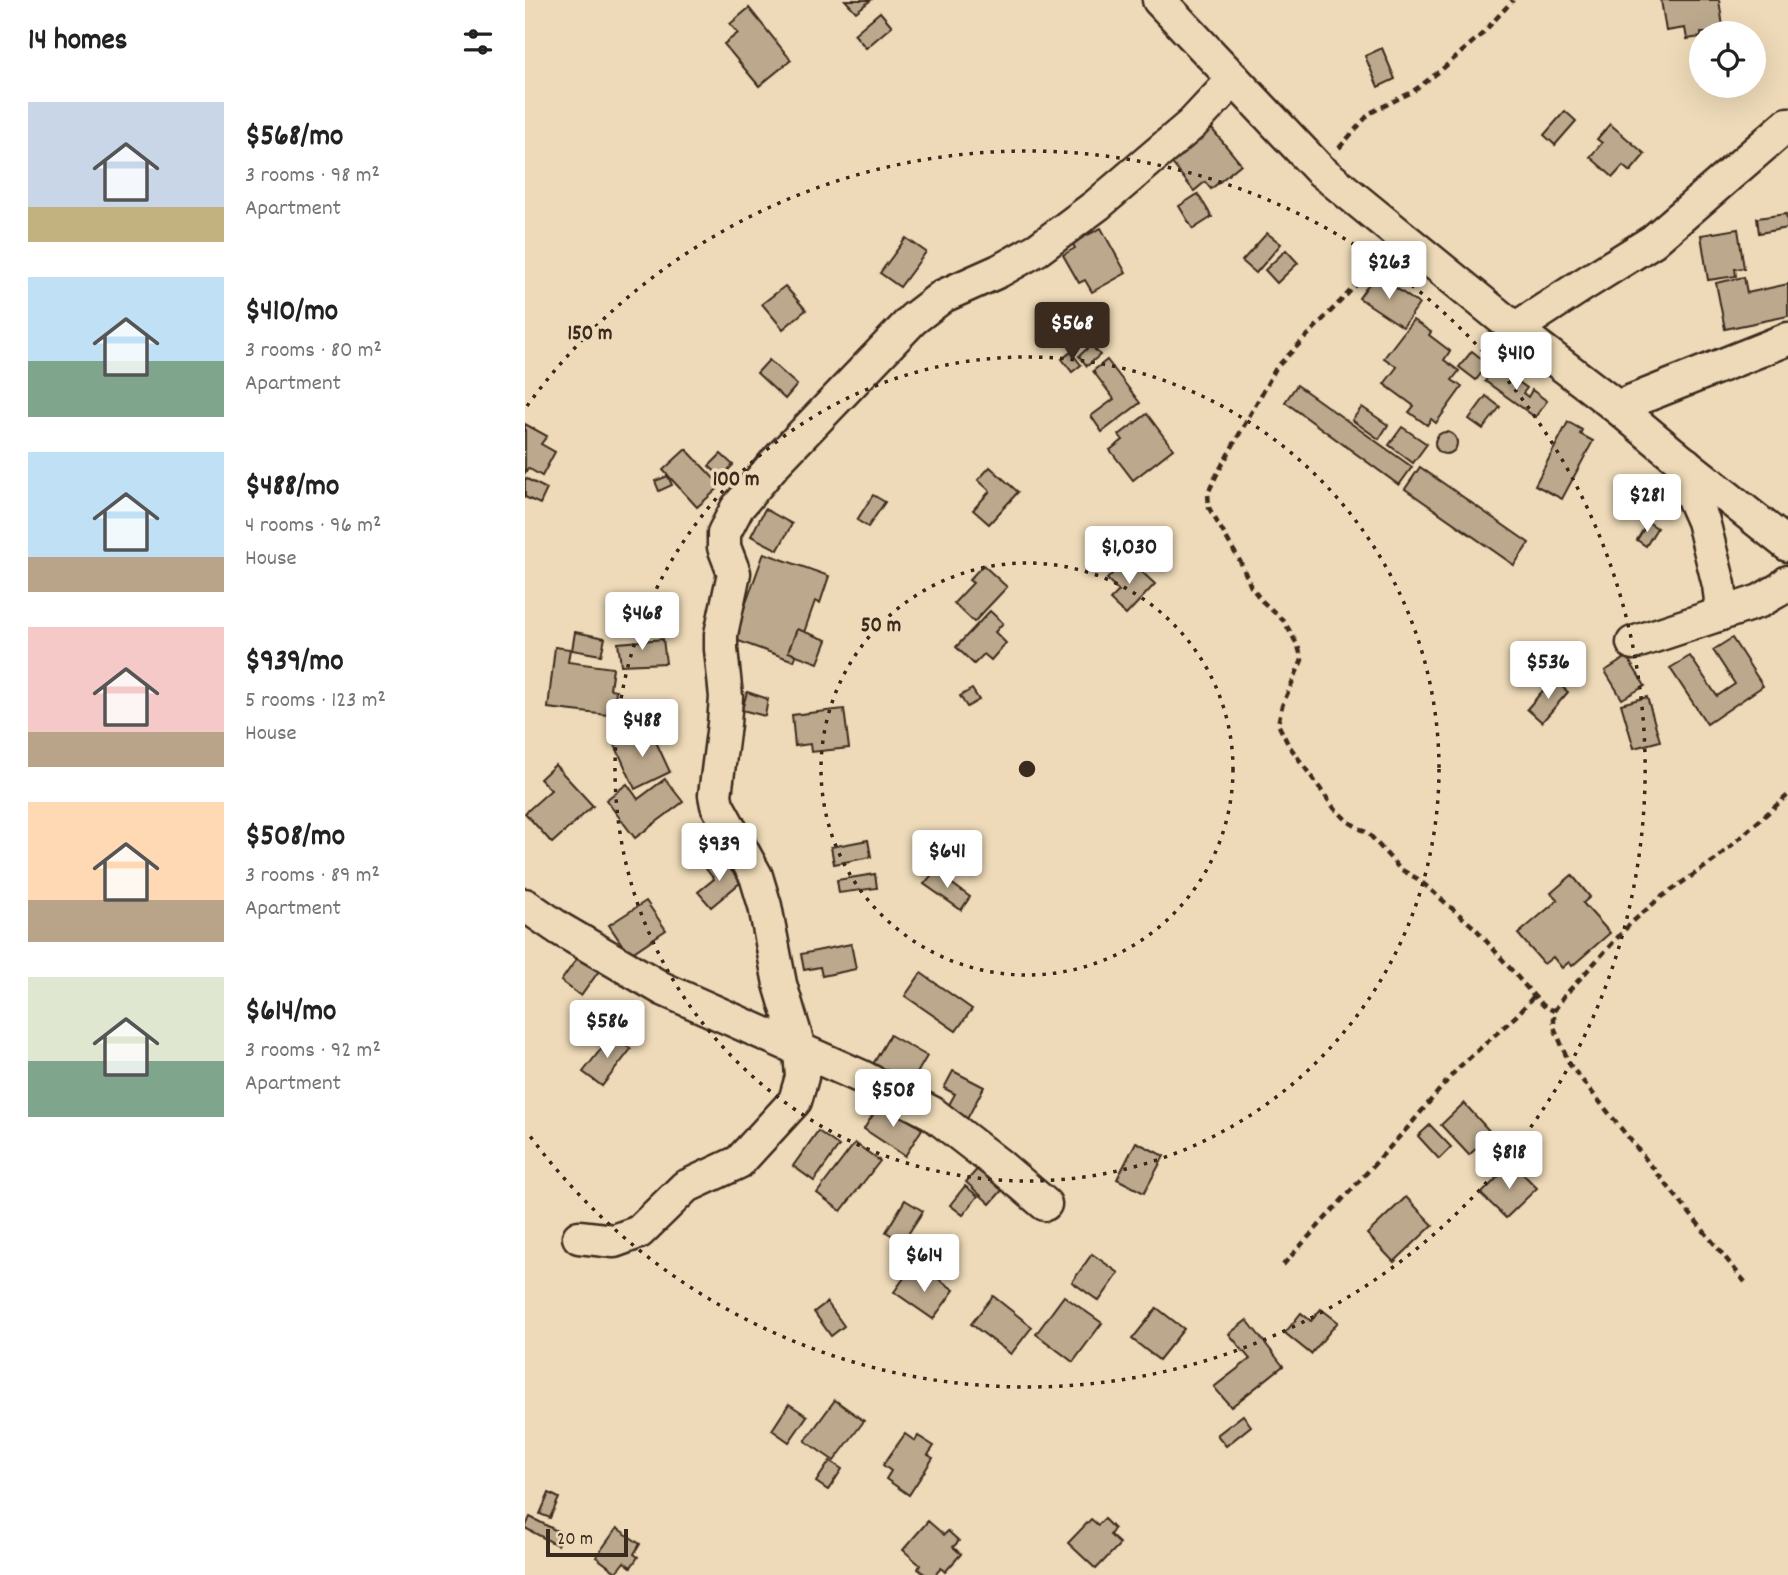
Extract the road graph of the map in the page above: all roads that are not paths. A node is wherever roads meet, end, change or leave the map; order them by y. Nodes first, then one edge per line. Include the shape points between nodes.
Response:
1 (1159, 0) edge
2 (1234, 79) junction
3 (1788, 124) edge
4 (1515, 330) junction
5 (1788, 339) edge
6 (1618, 407) junction
7 (1686, 464) junction
8 (1788, 545) edge
9 (1788, 582) edge
10 (1718, 615) junction
11 (1633, 643) dead end
12 (525, 905) edge
13 (800, 1051) junction
14 (1045, 1204) dead end
15 (579, 1237) dead end

1 - 2 street
2 - 4 street via 1320,170
2 - 13 street via 1192,124 1097,205 1038,249 943,296 913,319 775,463 737,508 725,533 724,547 734,573 721,634 725,724 715,795 756,876
3 - 4 street via 1653,241
4 - 6 street
5 - 6 street
6 - 7 street
7 - 8 street
7 - 10 street via 1688,487 1703,521 1719,585
9 - 10 street via 1760,601
10 - 11 street
12 - 13 street via 663,989
13 - 14 street via 932,1113
13 - 15 street via 802,1077 795,1101 739,1162 685,1187 639,1232 614,1241

